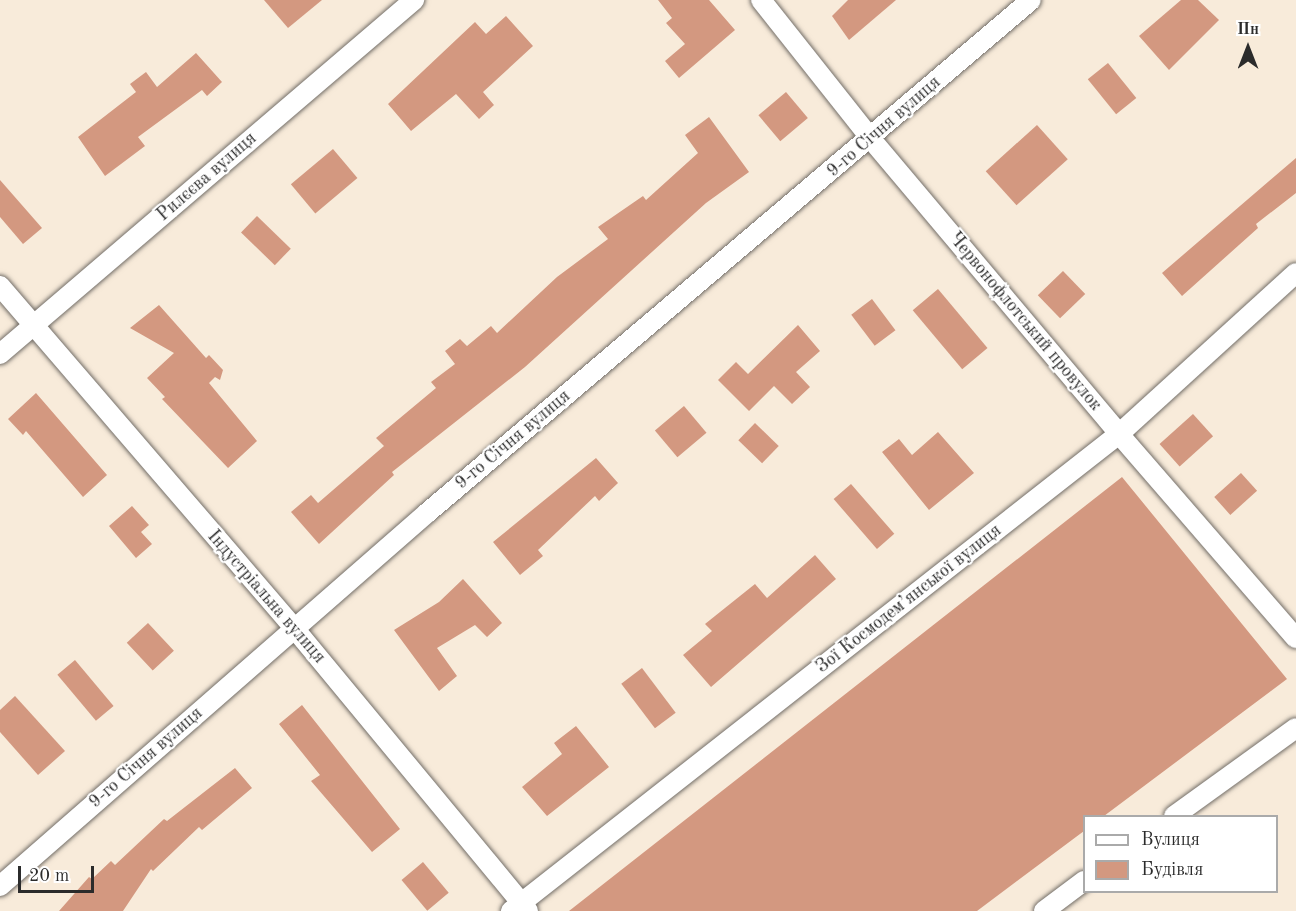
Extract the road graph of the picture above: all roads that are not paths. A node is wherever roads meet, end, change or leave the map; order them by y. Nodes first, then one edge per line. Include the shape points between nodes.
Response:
1 (414, 0) edge
2 (761, 0) edge
3 (1031, 0) edge
4 (871, 139) junction
5 (1296, 273) edge
6 (0, 286) edge
7 (32, 327) junction
8 (0, 354) edge
9 (1119, 434) junction
10 (294, 628) junction
11 (1296, 638) edge
12 (1296, 728) edge
13 (1175, 815) edge
14 (1083, 882) edge
15 (0, 886) edge
16 (520, 908) edge
17 (1044, 911) edge

1 - 7 street, Рилєєва вулиця
2 - 4 street, Червонофлотський провулок
3 - 4 street, 9-го Січня вулиця
4 - 9 street, Червонофлотський провулок
4 - 10 street, 9-го Січня вулиця
5 - 9 street, Зої Космодем’янської вулиця
6 - 7 street, Індустріальна вулиця
7 - 8 street, Рилєєва вулиця
7 - 10 street, Індустріальна вулиця
9 - 11 street, Червонофлотський провулок
9 - 16 street, Зої Космодем’янської вулиця
10 - 15 street, 9-го Січня вулиця
10 - 16 street, Індустріальна вулиця
12 - 13 street
14 - 17 street

